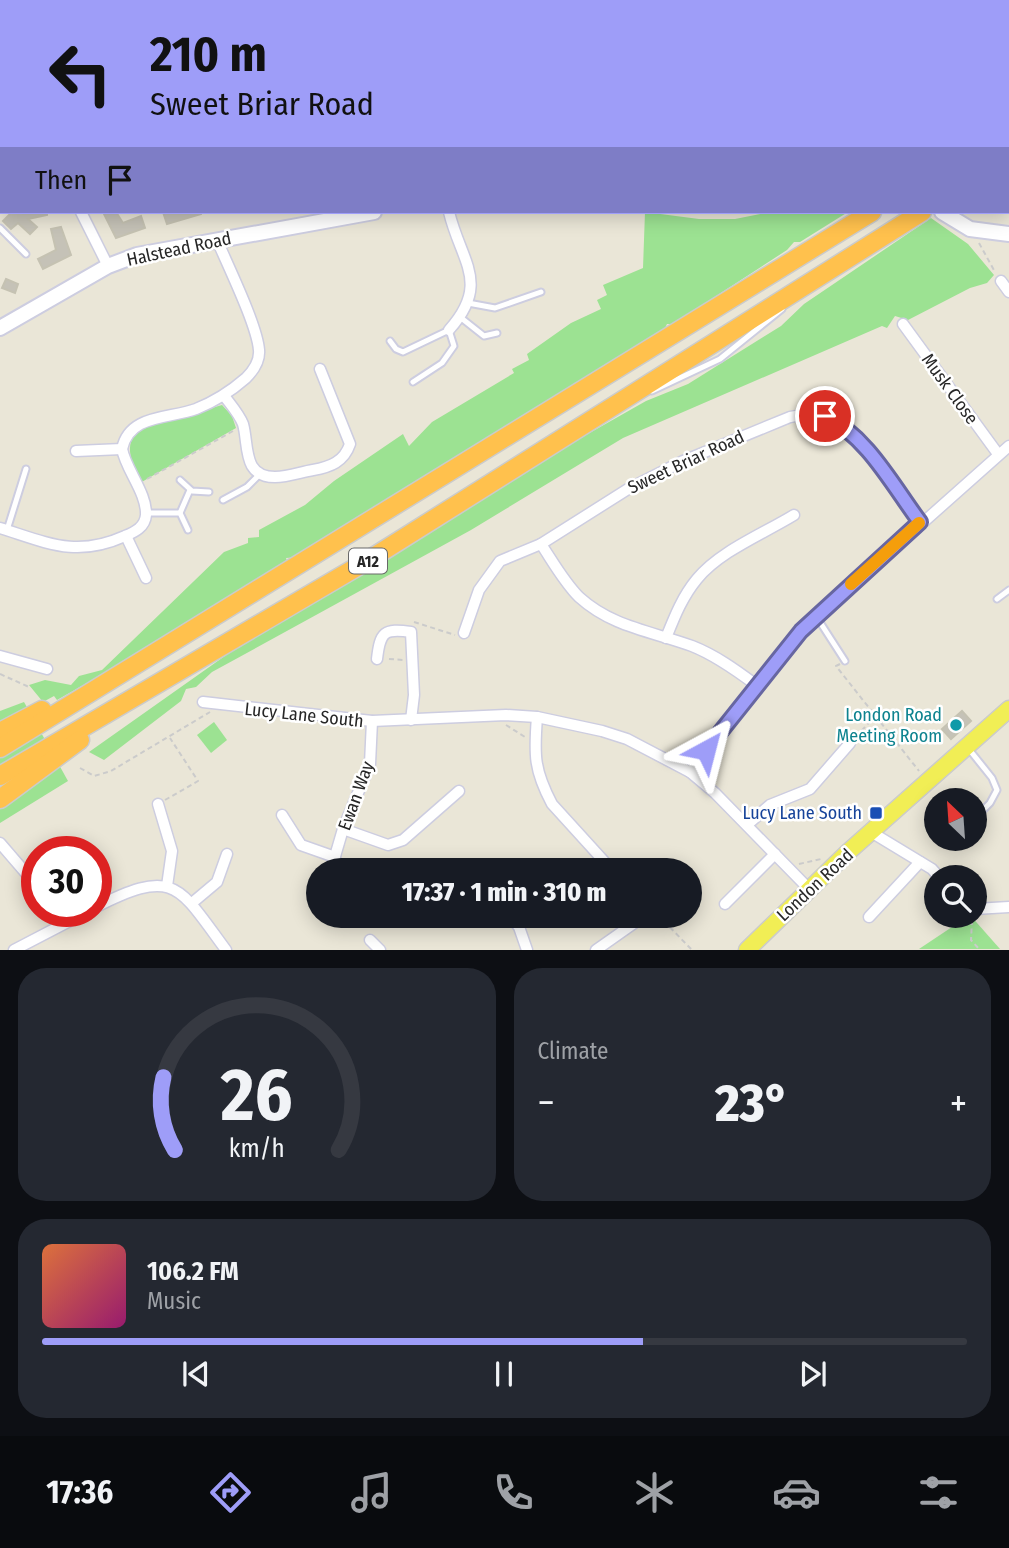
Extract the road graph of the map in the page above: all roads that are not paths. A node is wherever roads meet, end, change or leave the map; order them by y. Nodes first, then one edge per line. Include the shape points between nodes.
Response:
1 (82, 214) edge
2 (363, 214) edge
3 (450, 214) edge
4 (869, 214) edge
5 (919, 214) edge
6 (945, 214) edge
7 (0, 228) edge
8 (1009, 234) edge
9 (217, 240) junction
10 (26, 254) dead end
11 (108, 266) junction
12 (1001, 281) road end
13 (541, 292) dead end
14 (1009, 292) edge
15 (468, 303) junction
16 (460, 317) junction
17 (903, 324) dead end
18 (0, 328) edge
19 (449, 330) junction
20 (497, 333) dead end
21 (390, 341) dead end
22 (320, 369) dead end
23 (414, 382) dead end
24 (225, 397) junction
25 (1009, 446) edge
26 (122, 449) junction
27 (76, 451) dead end
28 (998, 454) junction
29 (26, 469) dead end
30 (261, 473) junction
31 (180, 480) dead end
32 (190, 490) junction
33 (209, 492) dead end
34 (223, 500) dead end
35 (146, 513) junction
36 (180, 513) junction
37 (794, 515) dead end
38 (920, 522) junction
39 (3, 529) edge
40 (188, 530) dead end
41 (126, 536) junction
42 (541, 544) junction
43 (146, 578) dead end
44 (1009, 590) edge
45 (997, 599) dead end
46 (816, 616) junction
47 (464, 634) road end
48 (666, 638) junction
49 (0, 656) edge
50 (377, 659) road end
51 (845, 661) road end
52 (143, 662) junction
53 (47, 669) dead end
54 (757, 684) junction
55 (136, 698) junction
56 (203, 702) dead end
57 (1008, 712) edge
58 (537, 717) junction
59 (411, 720) junction
60 (372, 722) junction
61 (0, 732) edge
62 (850, 743) road end
63 (966, 746) junction
64 (0, 748) edge
65 (690, 772) junction
66 (0, 776) edge
67 (459, 791) dead end
68 (0, 799) edge
69 (158, 804) road end
70 (987, 806) edge
71 (282, 815) dead end
72 (747, 825) junction
73 (343, 829) junction
74 (872, 832) junction
75 (0, 843) edge
76 (228, 854) dead end
77 (775, 854) junction
78 (335, 857) joint
79 (601, 858) edge
80 (920, 862) junction
81 (924, 865) edge
82 (21, 867) edge
83 (167, 886) junction
84 (809, 889) junction
85 (112, 899) edge
86 (191, 903) junction
87 (725, 904) dead end
88 (1009, 907) edge
89 (987, 908) edge
90 (869, 917) dead end
91 (57, 927) edge
92 (519, 928) edge
93 (627, 928) edge
94 (370, 940) dead end
95 (14, 950) edge
96 (226, 950) edge
97 (380, 950) edge
98 (527, 950) edge
99 (596, 950) edge
100 (747, 950) edge

1 - 11 street
2 - 9 street, Halstead Road
3 - 15 street via 472,280
4 - 52 highway, A12
5 - 55 highway, A12 via 367,561
6 - 8 street via 964,226
7 - 10 lane
9 - 11 street, Halstead Road via 137,255
9 - 24 street via 259,351 249,375
11 - 18 street, Halstead Road
12 - 14 street
13 - 15 lane via 495,308
15 - 16 street
16 - 19 street
16 - 20 lane via 484,336
17 - 28 street, Musk Close
19 - 21 lane via 403,352
19 - 23 lane via 454,345 449,357
22 - 30 street via 348,434 347,453 323,468 272,477
24 - 26 street via 137,425 129,431
24 - 30 street via 243,425 249,464
25 - 28 street
26 - 27 street
26 - 35 street
28 - 38 street
29 - 39 lane
30 - 34 lane
31 - 32 lane
32 - 33 lane
32 - 36 lane
35 - 36 lane
35 - 41 street via 140,528
36 - 40 lane
37 - 48 street via 699,577
38 - 42 street, Sweet Briar Road via 842,424 806,413 683,461 628,489
38 - 46 street
39 - 41 street via 78,549
41 - 43 street
42 - 47 street, Sweet Briar Road via 500,561 479,590
42 - 48 street via 582,599 632,629
44 - 45 lane
46 - 51 lane
46 - 54 street
48 - 54 street via 715,657
49 - 53 street
50 - 59 street via 384,633 412,627
52 - 61 highway, A12
52 - 64 highway, A12
54 - 65 street
55 - 66 highway, A12
55 - 68 highway, A12
56 - 60 street, Lucy Lane South
57 - 63 main road, London Road
58 - 59 street, Lucy Lane South
58 - 65 street, Lucy Lane South via 627,739
58 - 79 street via 537,773 552,804
59 - 60 street, Lucy Lane South
60 - 73 street, Ewan Way via 370,764
62 - 72 street via 810,789 770,805
63 - 70 lane via 997,790
63 - 74 main road, London Road
65 - 72 street, Lucy Lane South
67 - 73 street via 403,840 388,845
69 - 83 street via 172,851
71 - 78 street via 301,845
72 - 77 street, Lucy Lane South
73 - 78 street, Ewan Way
74 - 80 street
74 - 84 main road, London Road
75 - 82 street
76 - 86 street via 217,882
77 - 84 street, Lucy Lane South
77 - 87 street
80 - 81 street
80 - 90 street
83 - 85 street via 134,888
83 - 86 street
84 - 100 main road, London Road
86 - 96 street
88 - 89 street
91 - 95 street
92 - 98 street
93 - 99 street
94 - 97 street

